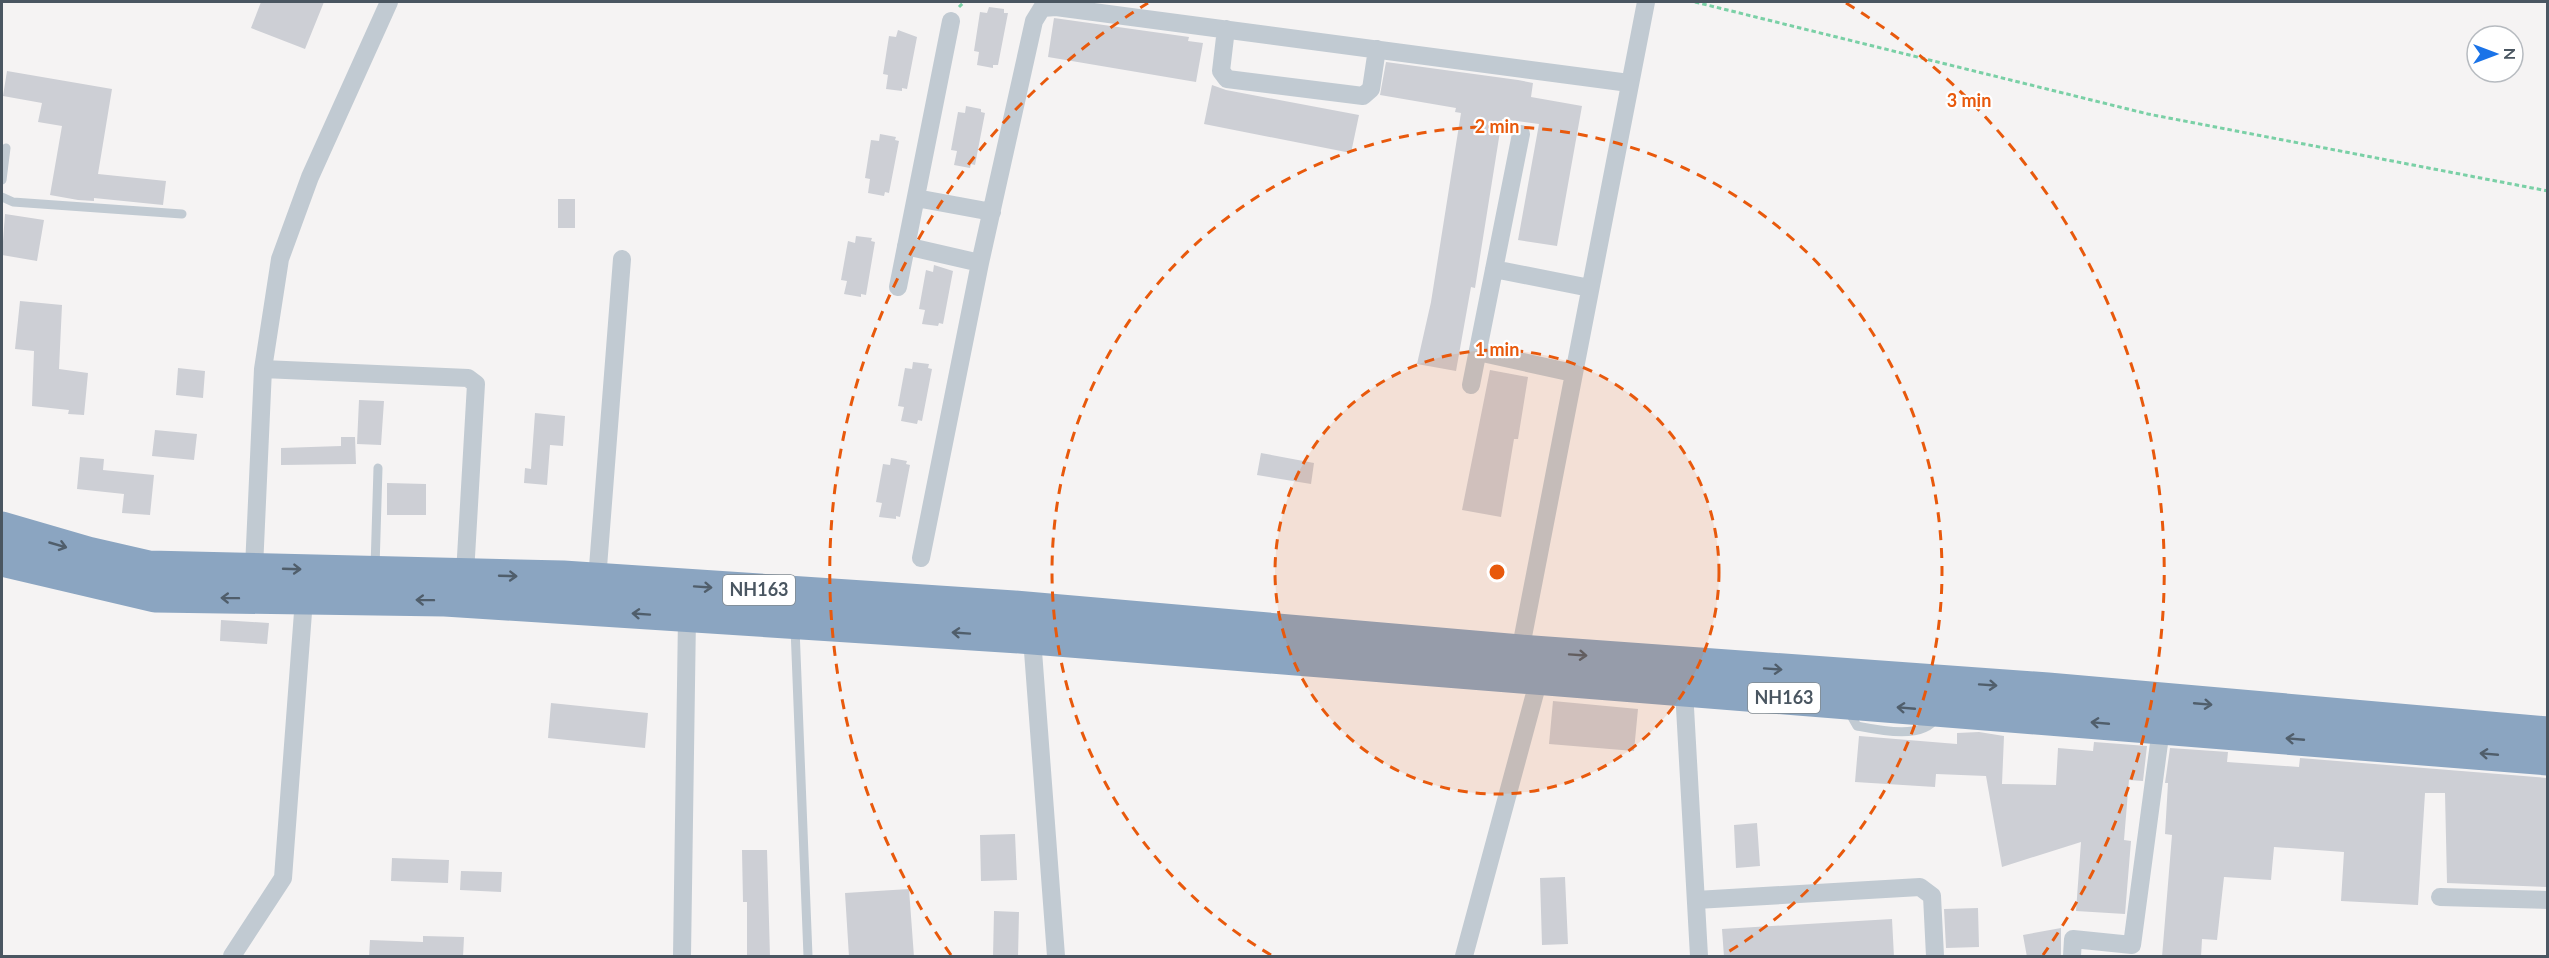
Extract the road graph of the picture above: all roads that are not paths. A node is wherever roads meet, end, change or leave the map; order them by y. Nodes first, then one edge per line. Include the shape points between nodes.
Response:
1 (389, 2) edge
2 (1646, 2) edge
3 (951, 21) dead end
4 (1226, 29) junction
5 (1377, 50) junction
6 (1629, 83) junction
7 (1521, 134) dead end
8 (6, 148) dead end
9 (2, 180) edge
10 (2, 197) edge
11 (916, 198) junction
12 (992, 212) junction
13 (182, 214) dead end
14 (906, 246) junction
15 (622, 259) dead end
16 (980, 263) junction
17 (1494, 269) junction
18 (898, 287) dead end
19 (1590, 288) junction
20 (1478, 352) junction
21 (263, 369) junction
22 (1574, 373) junction
23 (1471, 385) dead end
24 (378, 468) dead end
25 (2, 528) edge
26 (921, 558) dead end
27 (2, 560) edge
28 (254, 568) junction
29 (374, 572) junction
30 (465, 574) junction
31 (597, 580) junction
32 (304, 599) junction
33 (687, 617) junction
34 (795, 623) junction
35 (1032, 638) junction
36 (1530, 665) junction
37 (1684, 690) junction
38 (2162, 715) junction
39 (2547, 733) edge
40 (2547, 759) edge
41 (2440, 897) dead end
42 (1696, 900) junction
43 (2547, 900) edge
44 (232, 957) edge
45 (682, 957) edge
46 (808, 957) edge
47 (1056, 957) edge
48 (1464, 957) edge
49 (1699, 957) edge
50 (1935, 957) edge
51 (2072, 957) edge

1 - 21 street via 310,177 280,259
2 - 6 street
3 - 11 street
4 - 5 street
4 - 5 street via 1222,74 1227,79 1363,96 1371,89
4 - 12 street via 1042,8 1034,21
5 - 6 street
6 - 19 street
7 - 17 street
8 - 9 lane
10 - 13 lane via 13,202
11 - 12 street
11 - 14 street
12 - 16 street
14 - 16 street
14 - 18 street
15 - 31 street
16 - 26 street
17 - 19 street
17 - 20 street
19 - 22 street
20 - 22 street
20 - 23 street
21 - 28 street
21 - 30 street via 468,378 476,384
22 - 36 street
24 - 29 lane
25 -> 28 highway, NH163 via 149,567
32 -> 27 highway, NH163 via 154,596
28 -> 29 highway, NH163
29 - 30 highway, NH163
30 -> 31 highway, NH163
31 -> 36 highway, NH163 via 1014,607
33 -> 32 highway, NH163 via 446,600
32 - 44 street via 283,878
33 - 34 highway, NH163
33 - 45 street
35 -> 34 highway, NH163
34 - 46 lane
35 - 36 highway, NH163
35 - 47 street
36 - 37 highway, NH163
36 -> 38 highway, NH163 via 2048,689
36 - 48 street
38 -> 37 highway, NH163 via 1940,710
37 - 42 street
38 -> 39 highway, NH163
40 -> 38 highway, NH163
38 - 51 street via 2132,945 2073,939
41 - 43 street
42 - 49 street
42 - 50 street via 1920,887 1932,896

